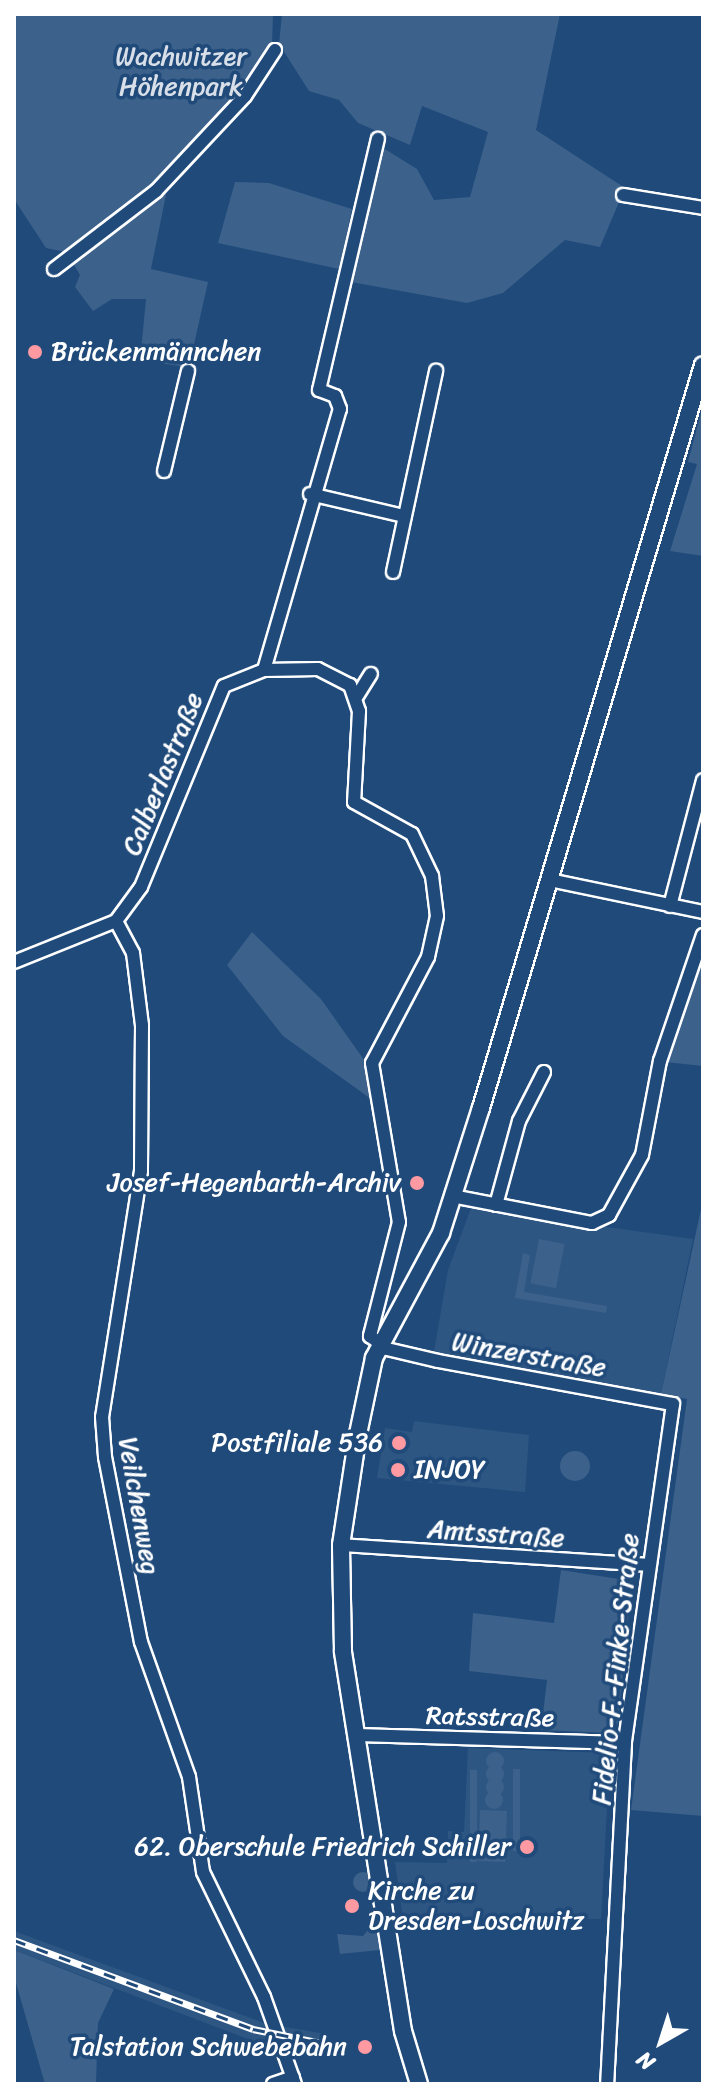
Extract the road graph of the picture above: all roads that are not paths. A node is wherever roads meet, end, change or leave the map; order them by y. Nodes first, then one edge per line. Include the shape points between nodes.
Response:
1 (275, 50) dead end
2 (378, 139) dead end
3 (623, 195) dead end
4 (703, 208) edge
5 (54, 269) dead end
6 (703, 365) edge
7 (188, 371) dead end
8 (436, 371) dead end
9 (164, 471) dead end
10 (310, 494) junction
11 (404, 516) junction
12 (393, 572) dead end
13 (264, 670) junction
14 (371, 674) dead end
15 (357, 696) junction
16 (703, 780) edge
17 (550, 880) junction
18 (670, 906) junction
19 (703, 912) edge
20 (116, 921) junction
21 (703, 935) edge
22 (14, 962) edge
23 (544, 1072) dead end
24 (452, 1196) junction
25 (496, 1205) junction
26 (379, 1345) junction
27 (673, 1404) joint
28 (341, 1545) junction
29 (648, 1565) junction
30 (355, 1735) junction
31 (625, 1743) junction
32 (294, 2080) edge
33 (273, 2084) edge
34 (419, 2084) edge
35 (607, 2084) edge

1 - 5 street via 245,96 156,191
2 - 10 street via 319,390 335,396 340,409
3 - 4 street
6 - 17 main road
7 - 9 street
8 - 11 street
10 - 11 street
10 - 13 street
11 - 12 street
13 - 15 street, Calberlastraße via 329,672
13 - 20 street, Calberlastraße via 235,678 216,697 145,877
14 - 15 street
15 - 26 street via 354,802 412,834 432,876 437,916 428,957 372,1063 399,1222 395,1259 369,1329
16 - 18 street
17 - 18 street
17 - 24 main road
18 - 19 street
20 - 22 street
20 - 32 street, Veilchenweg via 133,953 142,1025 141,1171 102,1417 141,1642 189,1777 203,1872
21 - 25 street via 660,1061 642,1155 619,1202 592,1223
23 - 25 street via 519,1121
24 - 25 street
24 - 26 main road via 441,1233
26 - 27 street, Winzerstraße
26 - 28 main road
27 - 29 street, Fidelio-F.-Finke-Straße
28 - 29 street, Amtsstraße
28 - 30 main road via 343,1651
29 - 31 street, Fidelio-F.-Finke-Straße
30 - 31 street, Ratsstraße
30 - 34 main road via 403,2031
31 - 35 street, Fidelio-F.-Finke-Straße
32 - 33 street, Veilchenweg

